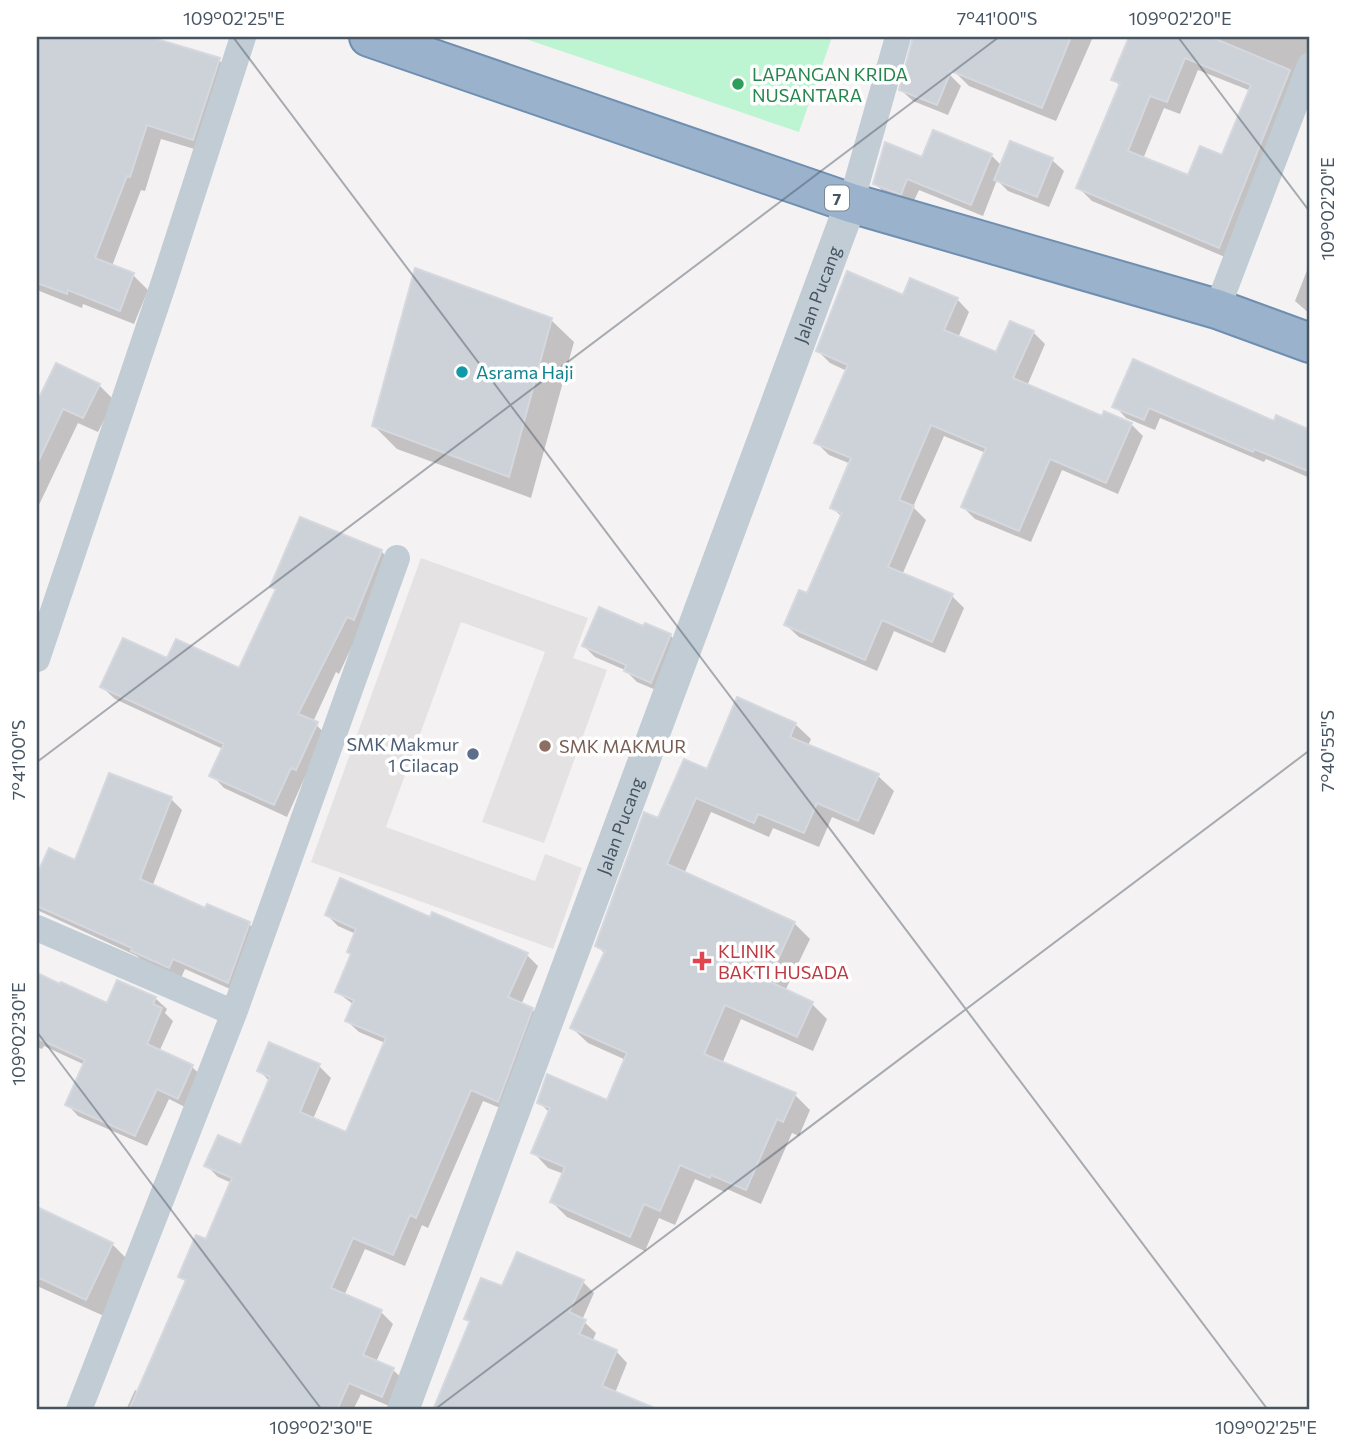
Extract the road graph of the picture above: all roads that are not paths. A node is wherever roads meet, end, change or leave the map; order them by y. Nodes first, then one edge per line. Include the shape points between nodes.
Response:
1 (243, 37) edge
2 (369, 37) edge
3 (898, 37) edge
4 (1310, 65) edge
5 (851, 203) junction
6 (1217, 309) junction
7 (1310, 343) edge
8 (397, 558) dead end
9 (37, 659) edge
10 (37, 928) edge
11 (234, 1013) junction
12 (79, 1410) edge
13 (403, 1410) edge

1 - 9 street
2 - 5 highway, 7
3 - 5 street
4 - 6 street
5 - 6 highway, 7
5 - 13 street, Jalan Pucang
6 - 7 highway, 7
8 - 11 street
10 - 11 street
11 - 12 street

